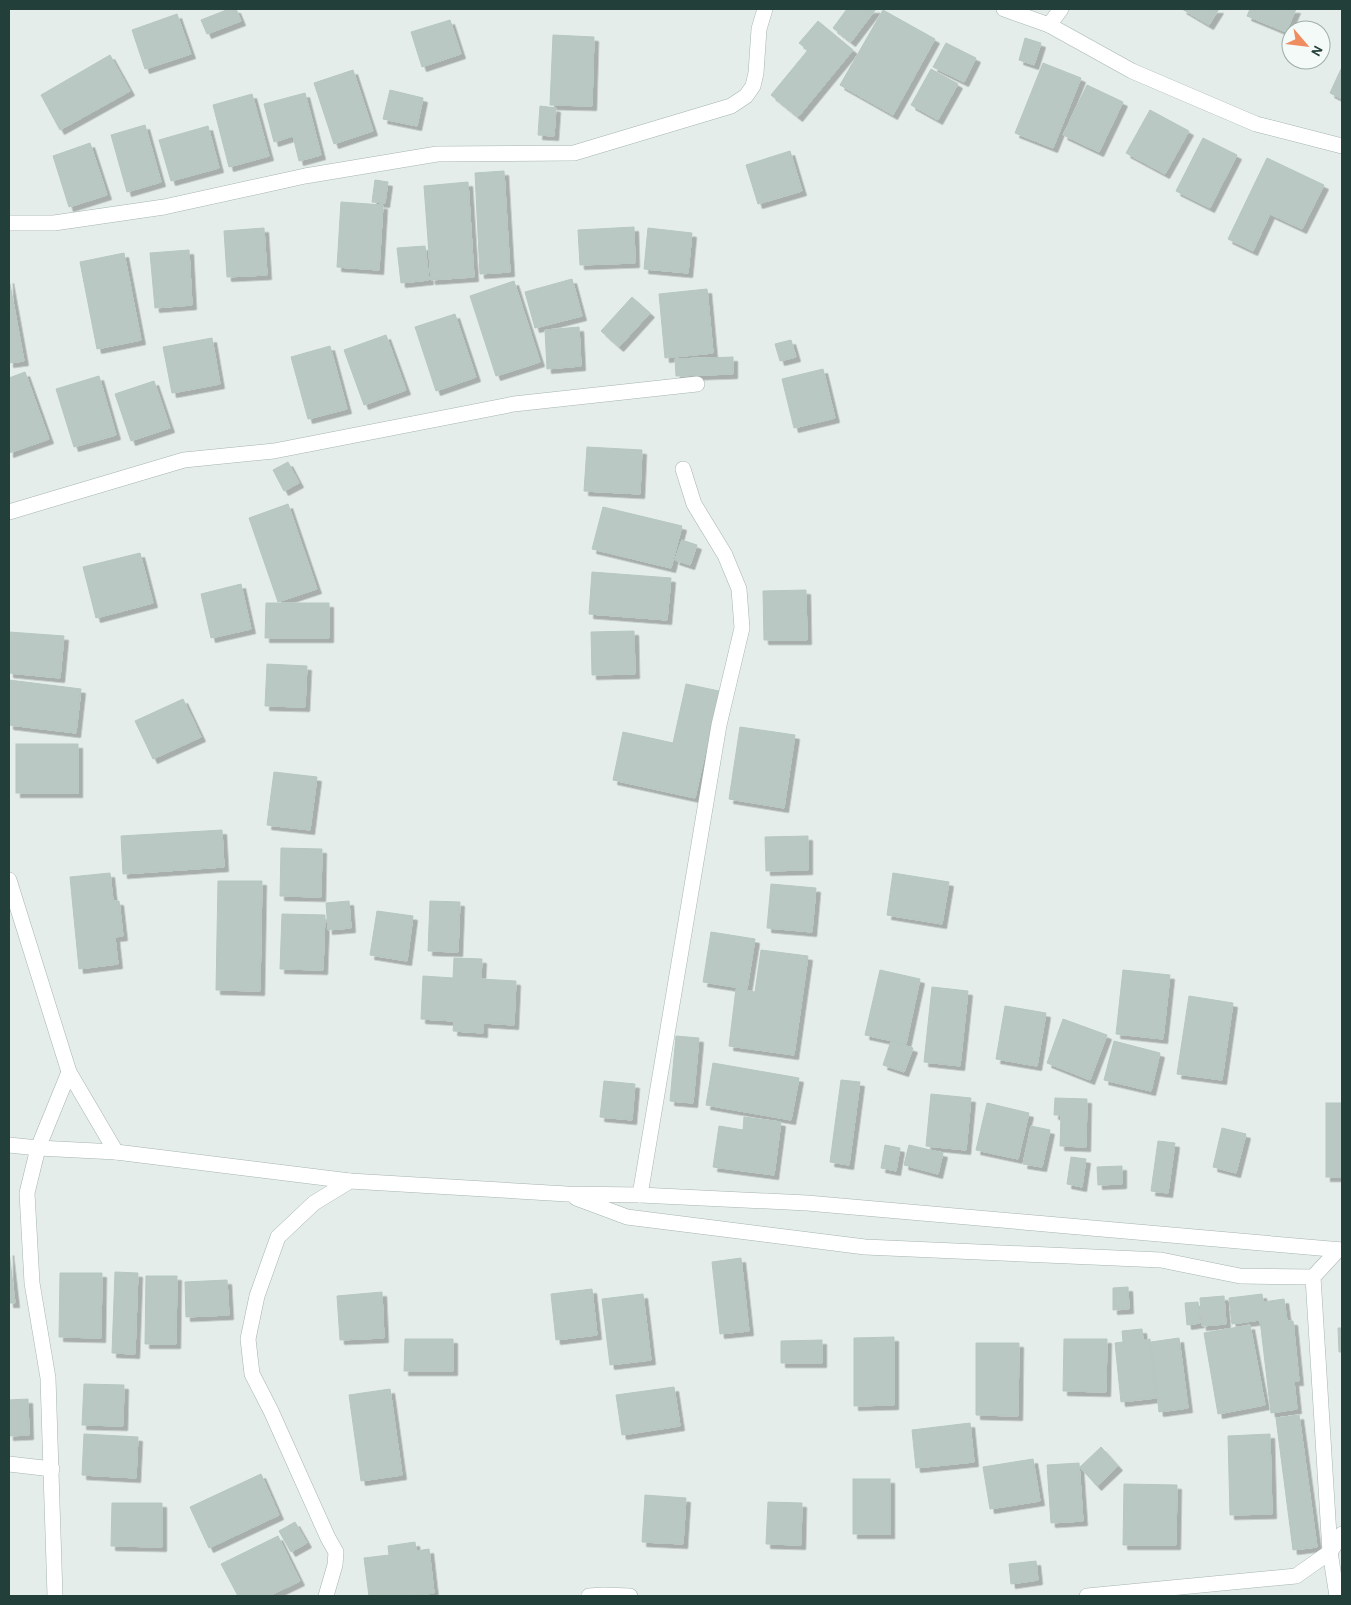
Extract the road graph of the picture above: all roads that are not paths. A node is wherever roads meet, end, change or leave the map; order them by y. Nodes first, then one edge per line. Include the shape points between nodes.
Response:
1 (765, 9) edge
2 (1004, 9) edge
3 (1061, 9) edge
4 (1049, 25) junction
5 (1342, 146) edge
6 (9, 224) edge
7 (697, 384) dead end
8 (683, 469) dead end
9 (9, 512) edge
10 (9, 880) edge
11 (69, 1072) junction
12 (9, 1145) edge
13 (38, 1148) junction
14 (116, 1152) junction
15 (350, 1180) junction
16 (567, 1194) junction
17 (640, 1194) junction
18 (1340, 1250) edge
19 (1313, 1277) junction
20 (9, 1464) edge
21 (52, 1469) junction
22 (1342, 1534) edge
23 (1330, 1552) junction
24 (55, 1596) edge
25 (326, 1596) edge
26 (589, 1596) edge
27 (630, 1596) edge
28 (1087, 1596) edge
29 (1103, 1596) edge
30 (1337, 1596) edge

1 - 6 street via 758,29 756,73 746,96 731,106 574,154 438,154 305,176 164,207 54,223
2 - 4 street
3 - 4 street
4 - 5 street via 1132,71 1256,124
7 - 9 street via 514,404 274,451 184,460
8 - 17 street via 694,504 725,555 739,589 742,628 719,725
10 - 11 street
11 - 13 street
11 - 14 street
12 - 13 street
13 - 14 street
13 - 21 street via 28,1193 32,1283 48,1378
14 - 15 street
15 - 16 street
15 - 25 street via 314,1203 278,1237 257,1296 248,1339 252,1374 336,1552
16 - 17 street
16 - 19 street via 627,1217 865,1247 1161,1260 1240,1276
17 - 18 street via 807,1203
18 - 19 street
19 - 23 street
20 - 21 street
21 - 24 street
22 - 23 street
23 - 29 street via 1296,1576
23 - 30 street
26 - 27 street
28 - 29 street

